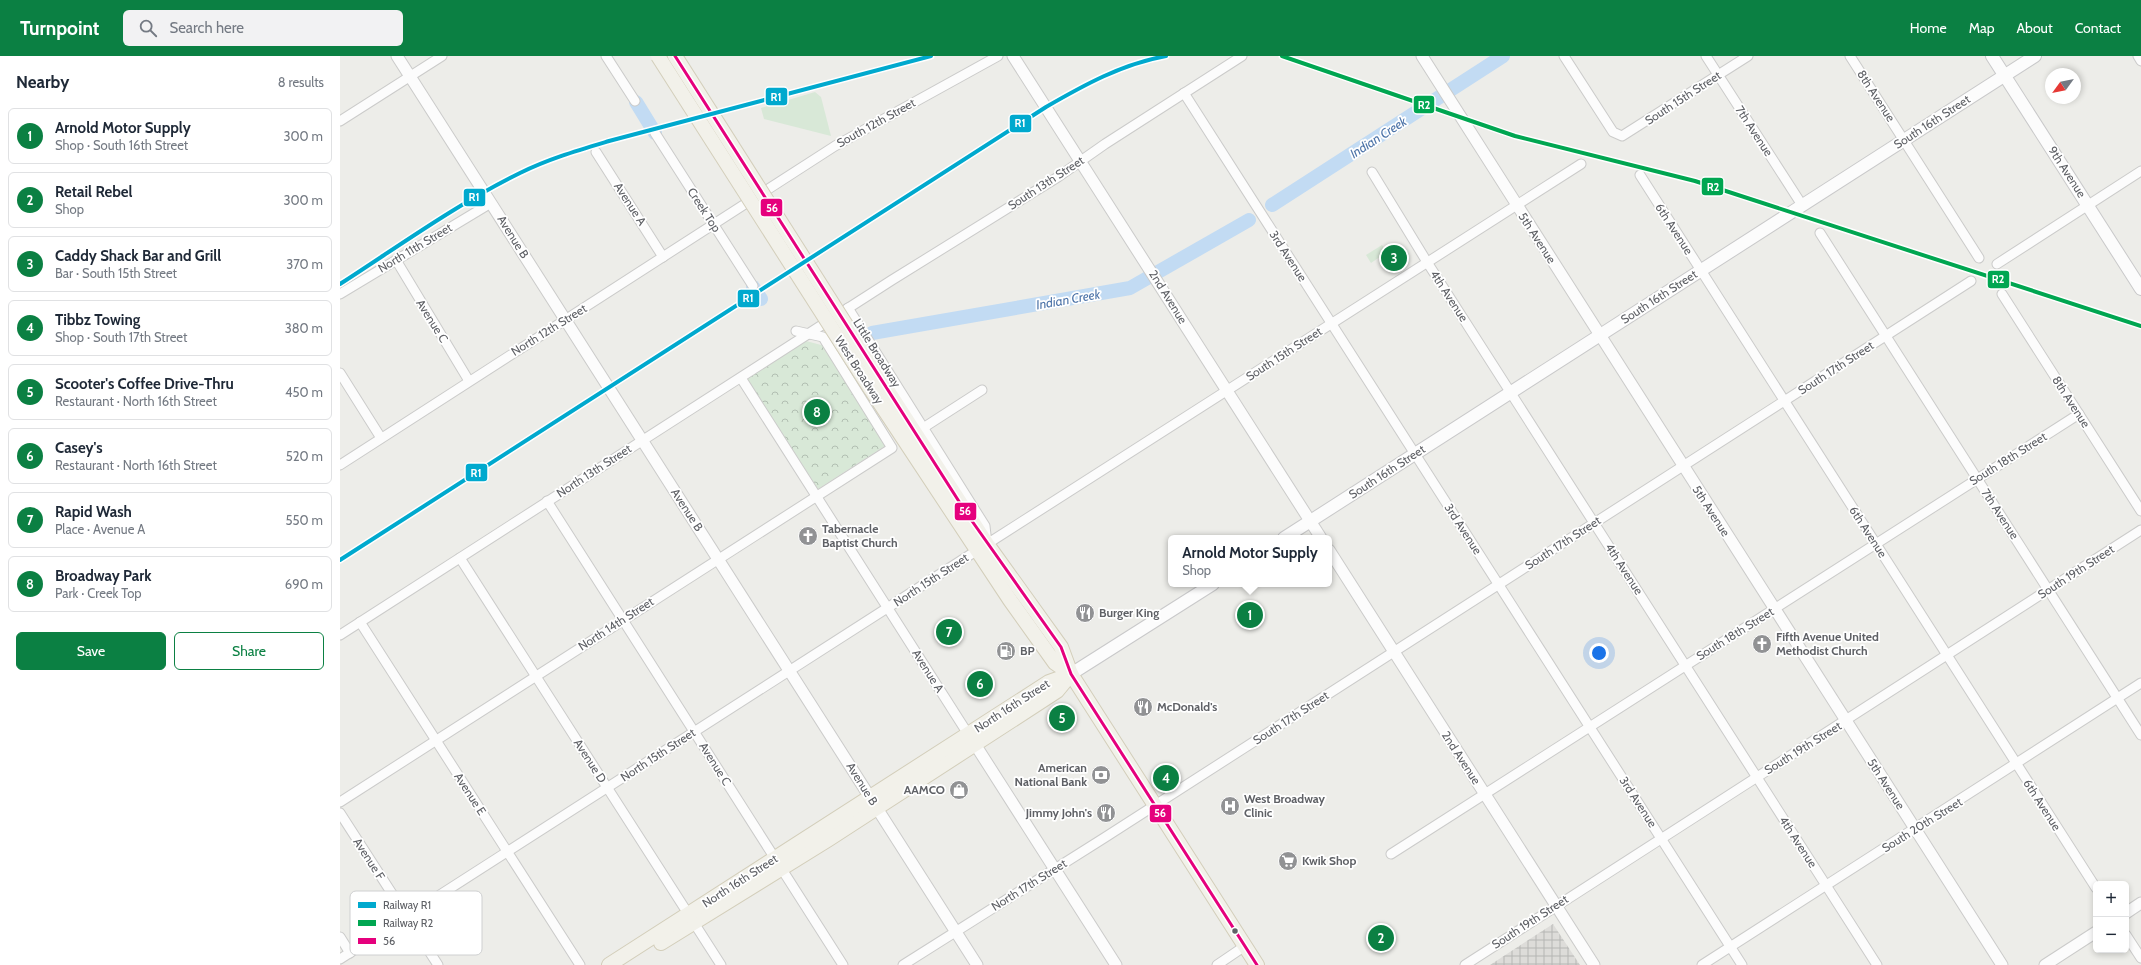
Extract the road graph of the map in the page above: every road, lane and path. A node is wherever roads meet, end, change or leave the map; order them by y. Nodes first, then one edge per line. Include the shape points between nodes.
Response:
1 (397, 56) edge
2 (442, 56) edge
3 (606, 56) edge
4 (658, 56) edge
5 (675, 56) edge
6 (998, 56) edge
7 (1013, 56) edge
8 (1242, 56) edge
9 (1422, 56) edge
10 (1564, 56) edge
11 (1706, 56) edge
12 (1748, 56) edge
13 (1850, 56) edge
14 (1992, 56) edge
15 (2035, 56) edge
16 (2138, 56) edge
17 (2141, 61) edge
18 (1718, 75) junction
19 (410, 76) junction
20 (2005, 76) junction
21 (1184, 93) junction
22 (634, 101) dead end
23 (340, 121) edge
24 (655, 133) dead end
25 (1904, 140) junction
26 (596, 152) dead end
27 (1081, 161) junction
28 (1581, 164) dead end
29 (2141, 171) edge
30 (1372, 172) dead end
31 (1640, 175) dead end
32 (758, 196) joint
33 (491, 203) junction
34 (1516, 205) junction
35 (1802, 205) junction
36 (2088, 205) junction
37 (713, 224) junction
38 (1820, 233) dead end
39 (663, 256) junction
40 (1979, 258) dead end
41 (396, 260) junction
42 (1427, 262) junction
43 (1997, 264) dead end
44 (1701, 270) junction
45 (1971, 280) dead end
46 (753, 286) dead end
47 (2141, 289) edge
48 (340, 294) edge
49 (2002, 294) dead end
50 (848, 308) junction
51 (565, 319) junction
52 (1331, 323) junction
53 (796, 331) dead end
54 (808, 334) junction
55 (1599, 335) junction
56 (1886, 335) junction
57 (340, 373) edge
58 (741, 378) junction
59 (469, 381) junction
60 (982, 390) dead end
61 (1227, 390) junction
62 (1511, 392) junction
63 (1784, 401) junction
64 (2079, 414) junction
65 (923, 428) junction
66 (381, 438) junction
67 (643, 440) junction
68 (1415, 454) junction
69 (340, 464) edge
70 (1683, 466) junction
71 (1977, 479) junction
72 (817, 496) junction
73 (547, 502) junction
74 (2141, 511) edge
75 (1310, 521) junction
76 (1594, 522) junction
77 (2141, 530) edge
78 (1289, 535) edge
79 (1319, 535) edge
80 (1875, 543) junction
81 (981, 548) junction
82 (1332, 555) edge
83 (460, 558) junction
84 (718, 559) junction
85 (1498, 584) junction
86 (1208, 587) edge
87 (2048, 591) junction
88 (888, 608) junction
89 (1774, 608) junction
90 (623, 620) junction
91 (360, 622) junction
92 (340, 635) edge
93 (1393, 651) junction
94 (1947, 656) junction
95 (1685, 665) junction
96 (790, 671) junction
97 (1071, 674) junction
98 (536, 676) junction
99 (2141, 683) edge
100 (2117, 698) junction
101 (1846, 721) junction
102 (1590, 726) junction
103 (694, 732) junction
104 (2141, 735) edge
105 (971, 739) junction
106 (436, 740) junction
107 (2016, 764) junction
108 (1757, 777) junction
109 (607, 787) junction
110 (1484, 794) junction
111 (340, 802) edge
112 (873, 802) junction
113 (1155, 805) junction
114 (340, 813) edge
115 (1915, 829) junction
116 (1661, 838) junction
117 (507, 851) junction
118 (1391, 854) dead end
119 (778, 863) junction
120 (1055, 870) junction
121 (2093, 883) edge
122 (1826, 886) junction
123 (390, 891) edge
124 (445, 891) edge
125 (2141, 903) edge
126 (1556, 906) junction
127 (2129, 911) edge
128 (691, 918) junction
129 (956, 931) junction
130 (2093, 934) edge
131 (340, 937) edge
132 (2129, 940) edge
133 (1245, 946) junction
134 (1730, 947) junction
135 (350, 953) joint
136 (431, 955) edge
137 (2141, 958) edge
138 (340, 960) edge
139 (438, 965) edge
140 (580, 965) edge
141 (609, 965) edge
142 (627, 965) edge
143 (721, 965) edge
144 (843, 965) edge
145 (903, 965) edge
146 (978, 965) edge
147 (1116, 965) edge
148 (1217, 965) edge
149 (1257, 965) edge
150 (1465, 965) edge
151 (1594, 965) edge
152 (1702, 965) edge
153 (1742, 965) edge
154 (1877, 965) edge
155 (2002, 965) edge
156 (2045, 965) edge

1 - 19 street, Avenue B
2 - 19 street
3 - 22 street
4 - 81 main road, West Broadway, bridge via 870,388
5 - 81 main road, West Broadway, bridge via 882,380
6 - 32 street, South 12th Street via 835,146
7 - 27 street, 2nd Avenue
8 - 21 street, South 13th Street
9 - 34 street, 5th Avenue
10 - 18 street, South 15th Street via 1618,136 1625,135
11 - 18 street, 7th Avenue
12 - 18 street, South 15th Street
13 - 25 street, 8th Avenue
14 - 20 main road, 9th Avenue
15 - 20 main road, South 16th Street
16 - 17 street
18 - 35 street, 7th Avenue
19 - 23 street
19 - 33 street, Avenue B
20 - 25 main road, South 16th Street
20 - 36 main road, 9th Avenue
21 - 27 street, South 13th Street
21 - 52 street, 3rd Avenue
24 - 37 street, Creek Top
25 - 35 main road, South 16th Street
25 - 40 street, 8th Avenue
26 - 39 street, Avenue A
27 - 50 street, South 13th Street
27 - 61 street, 2nd Avenue
28 - 34 street, South 15th Street
29 - 36 street
30 - 42 street, 4th Avenue
31 - 44 street, 6th Avenue
32 - 37 street, North 12th Street
33 - 41 street, North 11th Street
33 - 51 street, Avenue B
34 - 42 street, South 15th Street
34 - 55 street, 5th Avenue
35 - 44 main road, South 16th Street
36 - 43 street
36 - 47 main road, 9th Avenue
37 - 39 street, North 12th Street
37 - 46 street, Creek Top
38 - 56 street, 7th Avenue
39 - 51 street, North 12th Street
41 - 48 street, North 11th Street
41 - 59 street, Avenue C
42 - 52 street, South 15th Street
42 - 62 street, 4th Avenue
44 - 55 main road, South 16th Street
44 - 63 street, 6th Avenue
45 - 56 street, South 17th Street
49 - 64 street, 8th Avenue
50 - 54 street, North 13th Street
50 - 65 street, Little Broadway
51 - 59 street, North 12th Street
51 - 67 street, Avenue B
52 - 61 street, South 15th Street
52 - 68 street, 3rd Avenue
53 - 54 street
54 - 58 street, North 13th Street
54 - 72 street, North 14th Street via 823,337 892,448
55 - 62 main road, South 16th Street
55 - 70 street, 5th Avenue
56 - 63 street, South 17th Street
56 - 71 street, 7th Avenue
57 - 66 street
58 - 67 street, North 13th Street
58 - 72 street, Avenue A
59 - 66 street, North 12th Street
60 - 65 street
61 - 75 street, 2nd Avenue
61 - 81 street, South 15th Street
62 - 68 main road, South 16th Street
62 - 76 street, 4th Avenue
63 - 70 street, South 17th Street
63 - 80 street, 6th Avenue
64 - 71 street, South 18th Street
64 - 74 street, 8th Avenue
65 - 81 street, Little Broadway via 985,526
66 - 69 street, North 12th Street
67 - 73 street, North 13th Street
67 - 84 street, Avenue B
68 - 75 main road, South 16th Street
68 - 85 street, 3rd Avenue
70 - 76 street, South 17th Street
70 - 89 street, 5th Avenue
71 - 80 street, South 18th Street
71 - 87 street, 7th Avenue
72 - 84 street, North 14th Street
72 - 88 street, Avenue A
73 - 83 street, North 13th Street
73 - 90 street, Avenue C
75 - 78 main road, South 16th Street
75 - 79 street, 2nd Avenue
76 - 85 street, South 17th Street
76 - 95 street, 4th Avenue
77 - 87 street, South 19th Street
80 - 89 street, South 18th Street
80 - 94 street, 6th Avenue
81 - 88 street, North 15th Street
81 - 97 main road, West Broadway via 1055,663
82 - 93 street, 2nd Avenue
83 - 91 street, North 13th Street
83 - 98 street, Avenue D
84 - 90 street, North 14th Street
84 - 96 street, Avenue B
85 - 93 street, South 17th Street
85 - 102 street, 3rd Avenue
86 - 97 main road
87 - 94 street, South 19th Street
87 - 100 street, 7th Avenue
88 - 96 street, North 15th Street
88 - 105 street, Avenue A
89 - 95 street, South 18th Street
89 - 101 street, 5th Avenue
90 - 98 street, North 14th Street
90 - 103 street, Avenue C
91 - 92 street, North 13th Street
91 - 106 street, Avenue E
93 - 110 street, 2nd Avenue
93 - 113 street, South 17th Street
94 - 101 street, South 19th Street
94 - 107 street, 6th Avenue
95 - 102 street, South 18th Street
95 - 108 street, 4th Avenue
96 - 103 street, North 15th Street
96 - 112 street, Avenue B
97 - 105 main road, North 16th Street via 1049,682
97 - 113 main road, West Broadway
98 - 106 street, North 14th Street
98 - 109 street, Avenue D
99 - 100 street, South 20th Street
100 - 104 street, 7th Avenue
100 - 107 street, South 20th Street
101 - 108 street, South 19th Street
101 - 115 street, 5th Avenue
102 - 110 street, South 18th Street
102 - 116 street, 3rd Avenue
103 - 109 street, North 15th Street
103 - 119 street, Avenue C
105 - 112 main road, North 16th Street
105 - 120 street, Avenue A
106 - 111 street, North 14th Street
106 - 117 street, Avenue E
107 - 115 street, South 20th Street
107 - 121 street, 6th Avenue
108 - 116 street, South 19th Street
108 - 122 street, 4th Avenue
109 - 117 street, North 15th Street
109 - 128 street, Avenue D
110 - 118 street, South 18th Street
110 - 126 street, 2nd Avenue
112 - 119 main road, North 16th Street
112 - 129 street, Avenue B
113 - 120 street, North 17th Street
113 - 133 main road, West Broadway
114 - 123 street, Avenue F
115 - 122 street, South 20th Street
115 - 155 street, 5th Avenue
116 - 126 street, South 19th Street
116 - 134 street, 3rd Avenue
117 - 124 street, North 15th Street
117 - 140 street, Avenue E
119 - 128 main road, North 16th Street
119 - 144 street, Avenue C
120 - 129 street, North 17th Street
120 - 147 street, Avenue A
122 - 134 street, South 20th Street
122 - 154 street, 4th Avenue
125 - 127 street
126 - 150 street, South 19th Street
126 - 151 street, 2nd Avenue
128 - 141 main road, North 16th Street
128 - 142 main road, North 16th Street
128 - 143 street, Avenue D
129 - 145 street, North 17th Street
129 - 146 street, Avenue B
130 - 156 street
131 - 135 street
132 - 137 street
133 - 148 street
133 - 149 main road, West Broadway
134 - 152 street, South 20th Street
134 - 153 street, 3rd Avenue
135 - 138 street, North 15th Street
136 - 139 street, Avenue F

